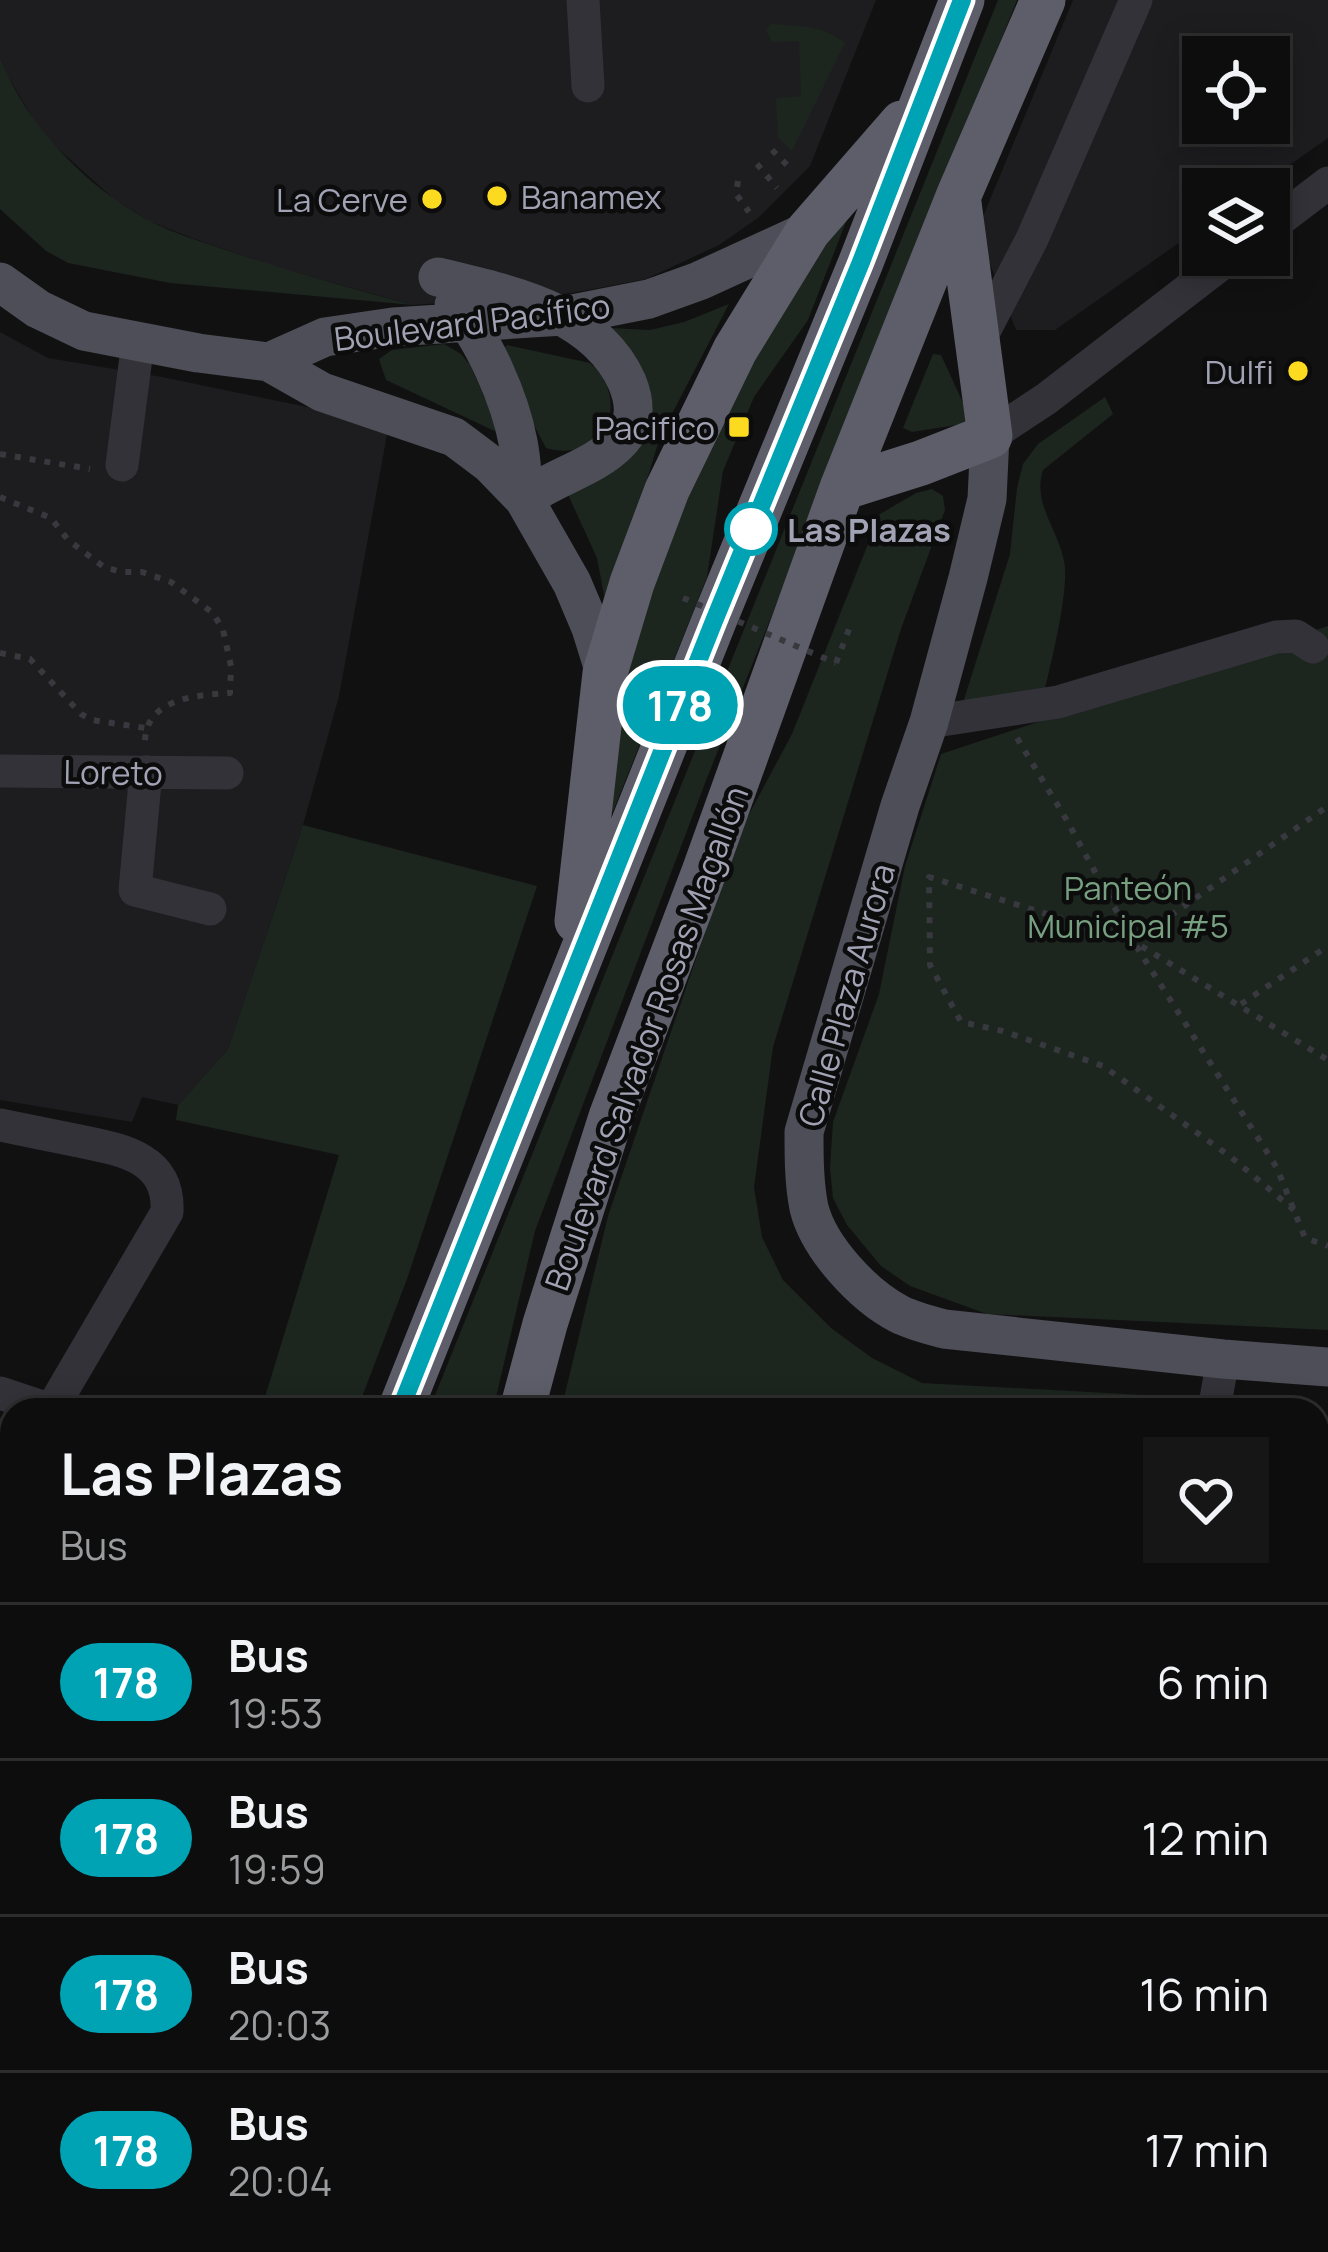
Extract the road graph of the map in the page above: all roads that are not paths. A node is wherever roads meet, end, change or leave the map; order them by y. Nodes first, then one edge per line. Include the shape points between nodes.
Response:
1 (583, 0) edge
2 (962, 0) edge
3 (1043, 0) edge
4 (1136, 0) edge
5 (588, 86) dead end
6 (924, 98) junction
7 (1328, 182) edge
8 (958, 197) junction
9 (1290, 212) edge
10 (808, 231) junction
11 (1206, 276) edge
12 (0, 282) edge
13 (563, 316) junction
14 (471, 323) junction
15 (138, 342) junction
16 (976, 345) junction
17 (269, 362) junction
18 (990, 436) junction
19 (122, 466) road end
20 (842, 488) junction
21 (524, 499) junction
22 (1313, 647) dead end
23 (605, 673) junction
24 (928, 722) junction
25 (0, 771) edge
26 (146, 772) junction
27 (226, 773) dead end
28 (210, 909) dead end
29 (571, 978) junction
30 (0, 1125) edge
31 (1223, 1359) junction
32 (1328, 1367) edge
33 (58, 1398) edge
34 (405, 1398) edge
35 (525, 1398) edge
36 (1216, 1398) edge

1 - 5 street
2 - 6 highway
3 - 8 highway, Boulevard Salvador Rosas Magallón
4 - 16 street via 1033,239
6 - 10 highway
6 - 29 highway
7 - 9 street
8 - 16 highway
8 - 20 highway, Boulevard Salvador Rosas Magallón
10 - 13 main road, Boulevard Pacífico via 649,299
10 - 23 highway via 735,350 668,490
11 - 18 street
12 - 15 main road, Boulevard Pacífico via 84,331
13 - 14 main road, Boulevard Pacífico
13 - 14 main road via 438,277
13 - 21 main road via 620,367 634,398 633,422 602,456
14 - 17 main road, Boulevard Pacífico via 325,337
14 - 21 main road via 519,443
15 - 17 main road, Boulevard Pacífico
15 - 19 street
16 - 18 highway
17 - 21 main road, Boulevard Pacífico via 322,392 454,437
18 - 20 highway
18 - 24 main road, Calle Plaza Aurora via 987,499
20 - 35 highway, Boulevard Salvador Rosas Magallón via 611,1117
21 - 23 main road, Boulevard Pacífico via 570,580
22 - 24 street via 1296,636 1276,637 1058,702
23 - 29 highway
24 - 31 main road, Calle Plaza Aurora via 805,1132 810,1212 852,1277 904,1317 944,1329
25 - 26 street, Loreto
26 - 27 street, Loreto
26 - 28 street via 135,890
29 - 34 highway
30 - 33 street via 139,1158 167,1200
31 - 32 main road, Calle Plaza Aurora
31 - 36 street

